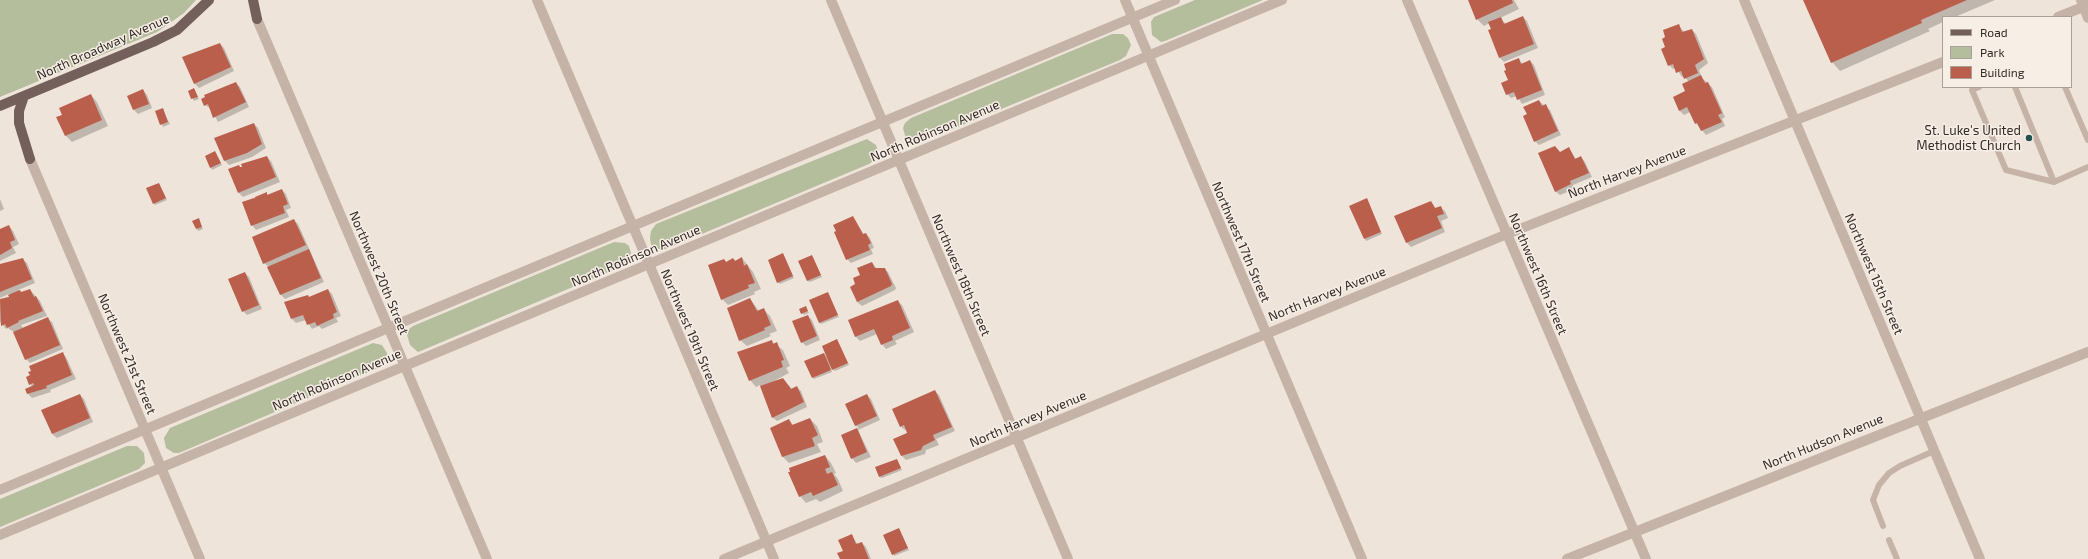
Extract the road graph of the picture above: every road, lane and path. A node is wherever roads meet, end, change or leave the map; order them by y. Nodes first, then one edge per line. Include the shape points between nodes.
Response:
1 (208, 0) edge
2 (253, 0) edge
3 (537, 0) edge
4 (831, 0) edge
5 (1125, 0) edge
6 (1175, 0) edge
7 (1282, 0) edge
8 (1407, 0) edge
9 (1744, 0) edge
10 (2084, 4) edge
11 (2060, 16) edge
12 (1132, 18) junction
13 (2088, 18) edge
14 (257, 19) joint
15 (1148, 56) junction
16 (1942, 62) edge
17 (1977, 88) edge
18 (2015, 88) edge
19 (2065, 88) edge
20 (24, 96) junction
21 (0, 106) edge
22 (1795, 120) junction
23 (882, 122) junction
24 (2088, 140) edge
25 (30, 159) joint
26 (898, 160) junction
27 (2088, 167) edge
28 (2054, 182) junction
29 (632, 226) junction
30 (1507, 234) junction
31 (648, 265) junction
32 (389, 327) junction
33 (1265, 333) junction
34 (2088, 352) edge
35 (405, 366) junction
36 (1920, 418) junction
37 (145, 429) junction
38 (1017, 438) junction
39 (1934, 451) junction
40 (161, 468) junction
41 (0, 490) edge
42 (1883, 526) dead end
43 (1634, 531) junction
44 (0, 535) edge
45 (1889, 540) dead end
46 (766, 542) junction
47 (200, 559) edge
48 (487, 559) edge
49 (724, 559) edge
50 (774, 559) edge
51 (1068, 559) edge
52 (1362, 559) edge
53 (1567, 559) edge
54 (1646, 559) edge
55 (1898, 559) edge
56 (1980, 559) edge

1 - 20 main road, North Broadway Avenue via 177,30
2 - 14 main road
3 - 29 street, Northwest 19th Street
4 - 23 street, Northwest 18th Street
5 - 12 street, Northwest 17th Street
6 - 12 street
7 - 15 street, North Robinson Avenue
8 - 30 street, Northwest 16th Street
9 - 22 street, Northwest 15th Street
10 - 11 street
10 - 13 street
12 - 15 street, Northwest 17th Street
12 - 23 street
14 - 32 street, Northwest 20th Street
15 - 26 street, North Robinson Avenue
15 - 33 street, Northwest 17th Street
16 - 22 street, North Harvey Avenue
17 - 28 lane via 1972,90 2006,170
18 - 28 lane
19 - 24 lane
20 - 21 main road, North Broadway Avenue
20 - 25 main road via 19,111 19,123
22 - 30 street, North Harvey Avenue
22 - 36 street, Northwest 15th Street
23 - 26 street, Northwest 18th Street
23 - 29 street
25 - 37 street, Northwest 21st Street
26 - 31 street, North Robinson Avenue
26 - 38 street, Northwest 18th Street
27 - 28 lane
29 - 31 street, Northwest 19th Street
29 - 32 street
30 - 33 street, North Harvey Avenue
30 - 43 street, Northwest 16th Street
31 - 35 street, North Robinson Avenue
31 - 46 street, Northwest 19th Street
32 - 35 street, Northwest 20th Street
32 - 37 street
33 - 38 street, North Harvey Avenue
33 - 52 street, Northwest 17th Street
34 - 36 street, North Hudson Avenue
35 - 40 street, North Robinson Avenue
35 - 48 street, Northwest 20th Street
36 - 39 street, Northwest 15th Street
36 - 43 street, North Hudson Avenue
37 - 40 street, Northwest 21st Street
37 - 41 street
38 - 46 street, North Harvey Avenue
38 - 51 street, Northwest 18th Street
39 - 42 lane via 1900,466 1889,473 1879,485 1874,500
39 - 56 street, Northwest 15th Street
40 - 44 street, North Robinson Avenue
40 - 47 street, Northwest 21st Street
43 - 53 street, North Hudson Avenue
43 - 54 street, Northwest 16th Street
45 - 55 lane
46 - 49 street, North Harvey Avenue
46 - 50 street, Northwest 19th Street

